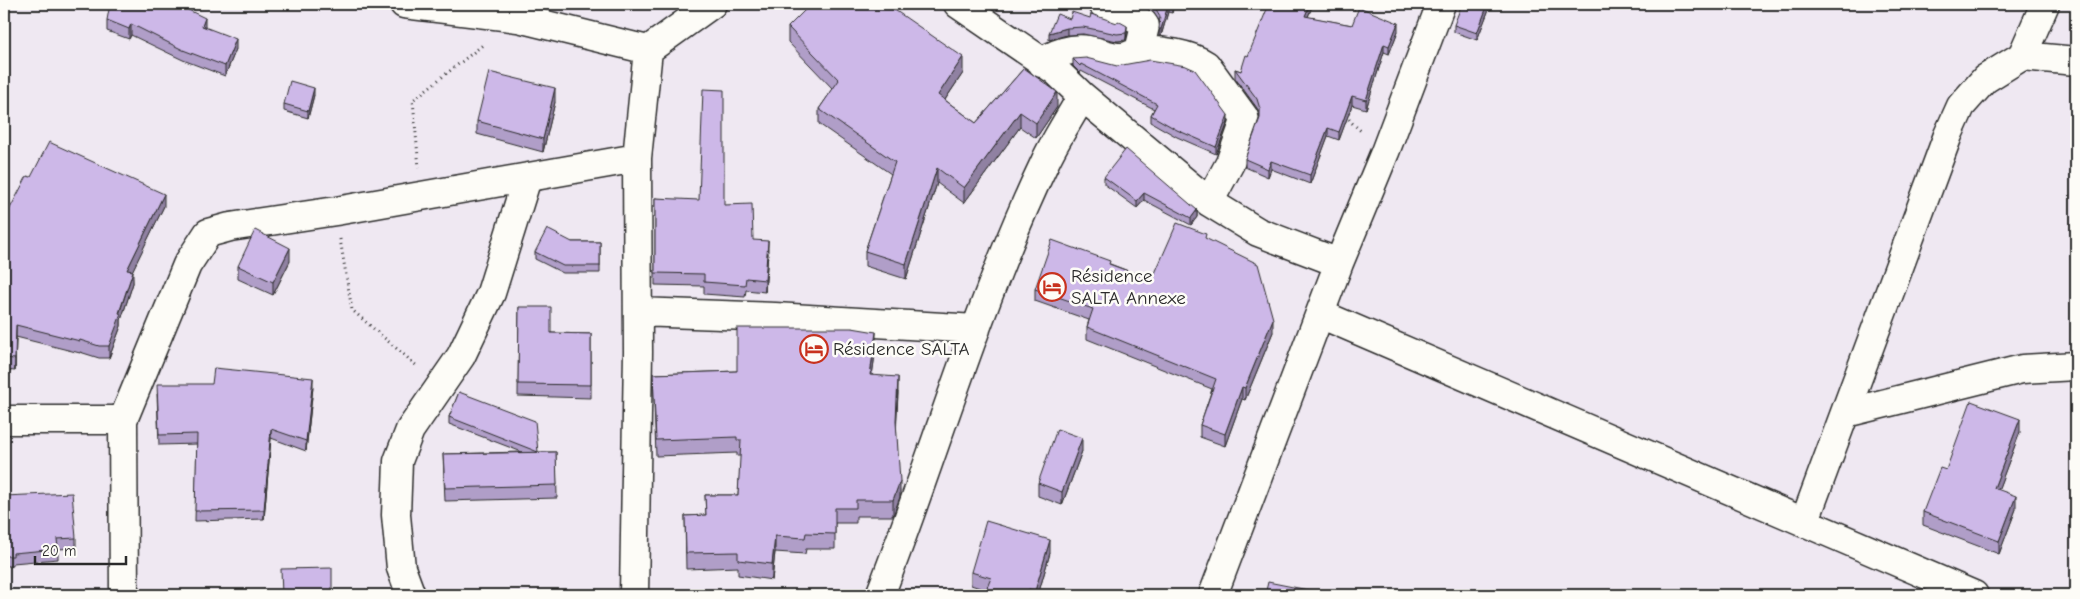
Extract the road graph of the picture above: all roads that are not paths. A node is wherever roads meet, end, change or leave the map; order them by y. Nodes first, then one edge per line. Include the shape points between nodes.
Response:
1 (404, 4) edge
2 (712, 4) edge
3 (958, 4) edge
4 (1103, 4) edge
5 (1441, 4) edge
6 (2045, 4) edge
7 (648, 50) junction
8 (1140, 51) junction
9 (2022, 56) junction
10 (2076, 61) edge
11 (1042, 63) junction
12 (1082, 96) junction
13 (637, 158) junction
14 (527, 178) junction
15 (1209, 202) junction
16 (1339, 263) junction
17 (638, 312) junction
18 (1320, 314) junction
19 (976, 329) junction
20 (2076, 366) edge
21 (1846, 413) junction
22 (4, 420) edge
23 (123, 420) junction
24 (1804, 523) junction
25 (1932, 587) edge
26 (124, 595) edge
27 (411, 595) edge
28 (634, 595) edge
29 (880, 595) edge
30 (1213, 595) edge
31 (1974, 595) edge

1 - 7 street via 518,18
2 - 7 street
3 - 11 street
4 - 8 street via 1146,26
5 - 16 street
6 - 9 street
7 - 13 street
8 - 11 street via 1125,57 1086,49 1050,55
8 - 15 street via 1166,52 1206,65 1244,117 1244,126 1230,163
9 - 10 street
9 - 21 street via 1986,79 1961,106
11 - 12 street
12 - 15 street
12 - 19 street via 1046,160 993,281
13 - 14 street
13 - 17 street
14 - 23 street via 208,233 187,265
14 - 27 street via 491,293 461,356 410,430 398,461 396,514 402,568
15 - 16 street via 1258,232
16 - 18 street
17 - 19 street
17 - 28 street
18 - 24 street
18 - 30 street
19 - 29 street
20 - 21 street via 2022,369
21 - 24 street
22 - 23 street
23 - 26 street
24 - 25 street
25 - 31 street

